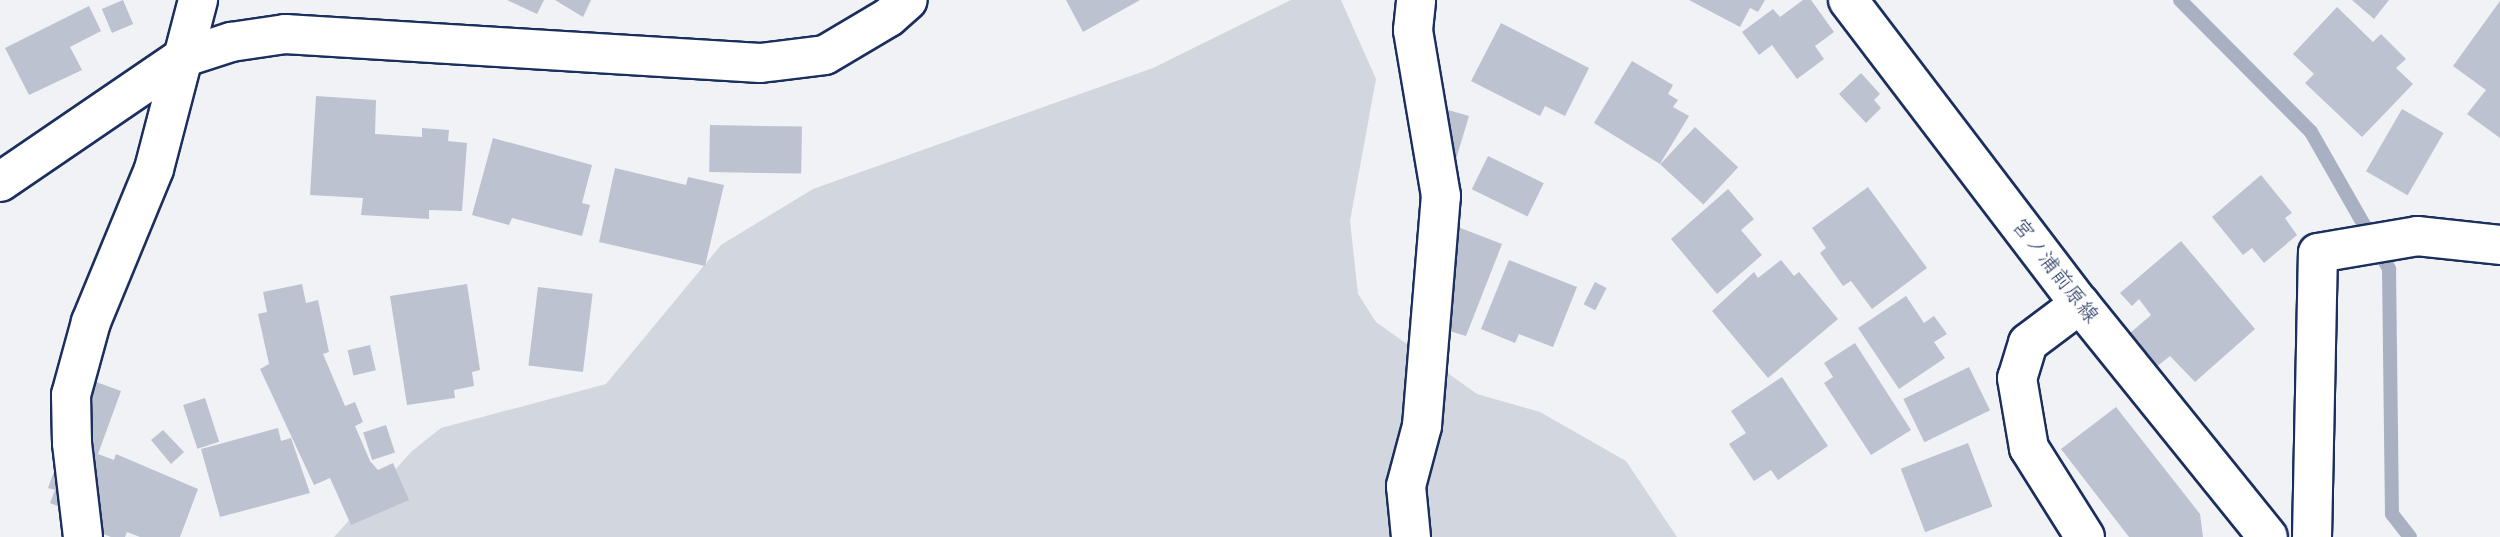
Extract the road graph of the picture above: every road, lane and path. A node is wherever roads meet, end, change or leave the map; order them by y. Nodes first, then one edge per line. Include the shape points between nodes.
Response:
1 (198, 0) edge
2 (908, 0) edge
3 (1416, 0) edge
4 (1848, 0) edge
5 (183, 58) junction
6 (0, 181) edge
7 (2500, 245) edge
8 (2080, 304) junction
9 (83, 537) edge
10 (1411, 537) edge
11 (2085, 537) edge
12 (2268, 537) edge
13 (2312, 537) edge

1 - 5 street
2 - 5 street via 889,17 825,55 760,63 285,34 231,42
3 - 10 street via 1413,30 1441,196 1422,426 1406,486
4 - 8 street, 宮ノ浦前原線
5 - 6 street
5 - 9 street via 154,169 91,322 71,394
7 - 13 street via 2417,236 2318,253
8 - 11 street via 2028,343 2017,378 2029,447
8 - 12 street, 宮ノ浦前原線

